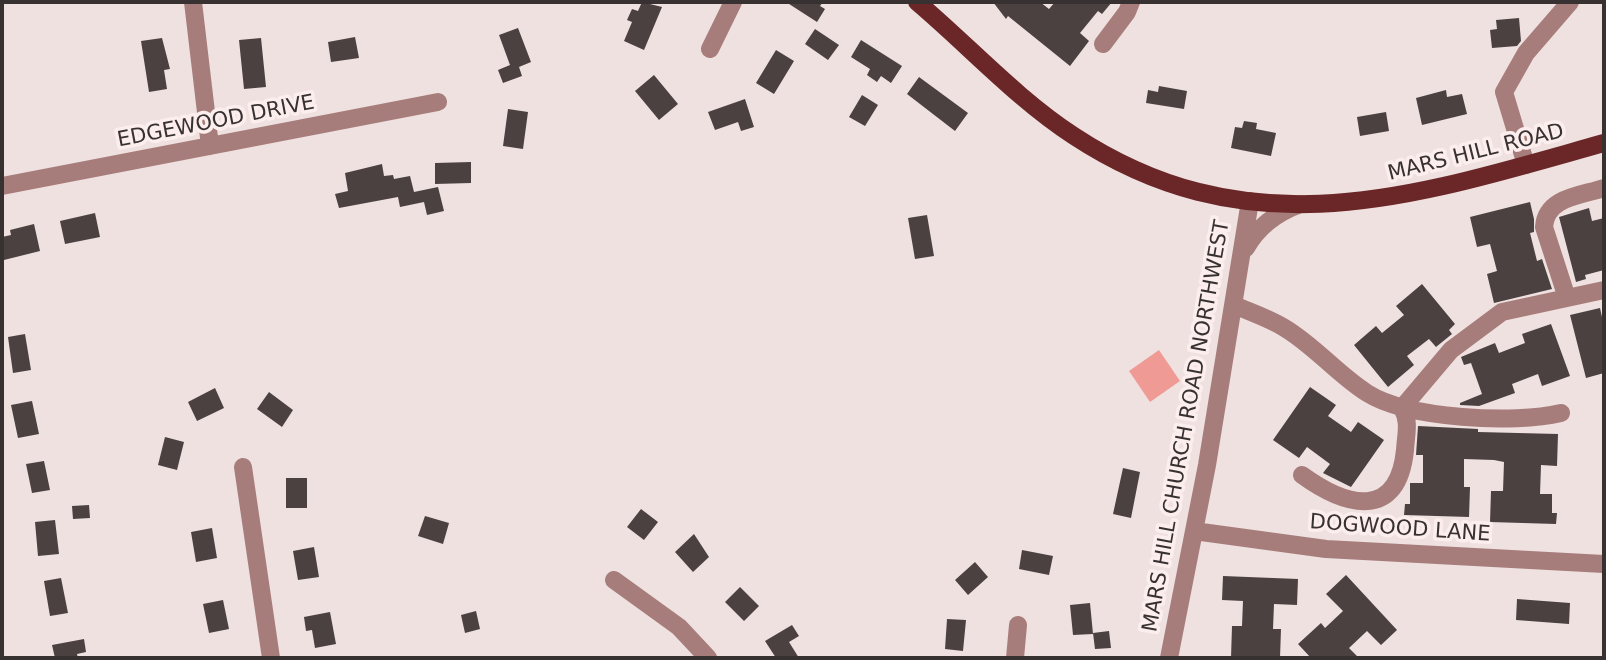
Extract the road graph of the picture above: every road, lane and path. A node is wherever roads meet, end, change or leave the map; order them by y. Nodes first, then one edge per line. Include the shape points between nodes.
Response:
1 (193, 2) edge
2 (733, 2) edge
3 (1131, 2) edge
4 (1570, 2) edge
5 (919, 3) edge
6 (1103, 44) dead end
7 (710, 49) dead end
8 (438, 102) dead end
9 (1604, 144) edge
10 (210, 146) junction
11 (1526, 165) junction
12 (2, 186) edge
13 (1604, 188) edge
14 (1250, 201) junction
15 (1300, 204) junction
16 (1241, 258) junction
17 (1604, 290) edge
18 (1567, 298) junction
19 (1234, 305) junction
20 (1402, 408) junction
21 (1562, 413) dead end
22 (243, 467) dead end
23 (1303, 475) dead end
24 (1194, 531) junction
25 (1604, 564) edge
26 (614, 580) dead end
27 (1018, 625) dead end
28 (271, 658) edge
29 (709, 658) edge
30 (1015, 658) edge
31 (1169, 658) edge

1 - 10 street
2 - 7 street
3 - 6 street
4 - 11 street via 1526,53 1504,92
5 - 14 main road, MARS HILL ROAD via 1030,102 1096,150 1164,181
8 - 10 street, EDGEWOOD DRIVE
9 - 11 main road, MARS HILL ROAD
10 - 12 street, EDGEWOOD DRIVE
11 - 15 main road, MARS HILL ROAD via 1399,197
13 - 18 street via 1555,204 1545,215 1544,227
14 - 15 main road, MARS HILL ROAD
14 - 16 street, MARS HILL CHURCH ROAD NORTHWEST
15 - 16 street via 1261,227
16 - 19 street, MARS HILL CHURCH ROAD NORTHWEST
17 - 18 street
18 - 20 street via 1502,312 1486,321 1451,350
19 - 20 street via 1282,326 1368,393
19 - 24 street, MARS HILL CHURCH ROAD NORTHWEST
20 - 21 street via 1536,419
20 - 23 street via 1408,418 1403,466 1395,487 1382,499 1358,502 1327,493
22 - 28 street
24 - 25 street, DOGWOOD LANE via 1326,549
24 - 31 street, MARS HILL CHURCH ROAD NORTHWEST
26 - 29 street via 679,627
27 - 30 street

